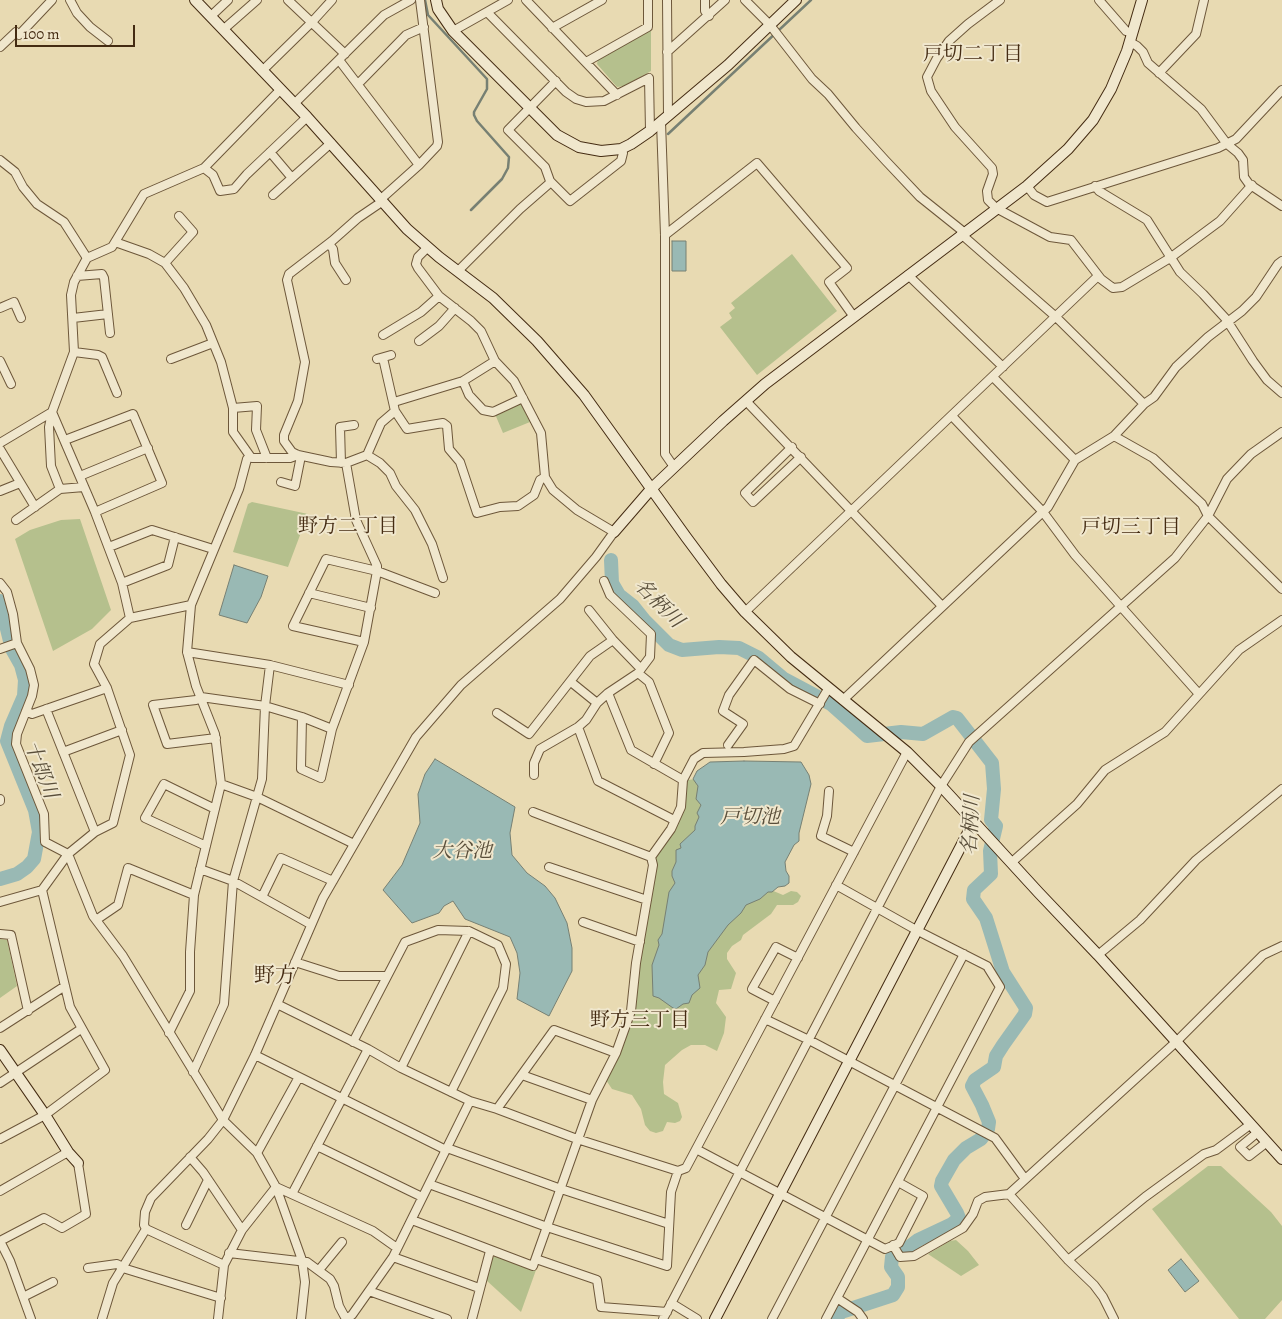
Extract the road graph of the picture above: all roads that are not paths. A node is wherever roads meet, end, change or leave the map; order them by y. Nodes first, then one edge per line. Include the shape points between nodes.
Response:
1 (52, 0) edge
2 (70, 0) edge
3 (195, 0) edge
4 (228, 0) edge
5 (257, 0) edge
6 (288, 0) edge
7 (332, 0) edge
8 (410, 0) edge
9 (420, 0) edge
10 (436, 0) edge
11 (508, 0) edge
12 (526, 0) edge
13 (602, 0) edge
14 (648, 0) edge
15 (667, 0) edge
16 (705, 0) edge
17 (725, 0) edge
18 (746, 0) edge
19 (796, 0) edge
20 (1000, 0) edge
21 (1099, 0) edge
22 (1142, 0) edge
23 (1204, 0) edge
24 (487, 12) junction
25 (211, 16) junction
26 (709, 16) junction
27 (312, 22) junction
28 (424, 27) junction
29 (552, 28) junction
30 (224, 29) junction
31 (454, 30) junction
32 (774, 30) junction
33 (1131, 38) junction
34 (108, 41) dead end
35 (0, 47) edge
36 (667, 52) junction
37 (342, 57) junction
38 (586, 62) junction
39 (262, 71) junction
40 (1160, 73) junction
41 (556, 81) junction
42 (358, 84) junction
43 (280, 90) junction
44 (1282, 90) edge
45 (617, 94) junction
46 (294, 104) junction
47 (530, 107) junction
48 (307, 118) junction
49 (665, 119) junction
50 (650, 131) junction
51 (330, 144) junction
52 (1227, 144) junction
53 (621, 149) junction
54 (270, 152) junction
55 (0, 160) edge
56 (420, 165) junction
57 (204, 168) junction
58 (292, 178) junction
59 (551, 182) junction
60 (1027, 186) junction
61 (1096, 186) junction
62 (1252, 186) junction
63 (273, 195) dead end
64 (382, 200) junction
65 (1282, 206) edge
66 (996, 208) junction
67 (179, 216) dead end
68 (963, 234) junction
69 (665, 235) junction
70 (115, 242) junction
71 (329, 244) junction
72 (428, 247) junction
73 (87, 258) junction
74 (1170, 258) junction
75 (1282, 261) edge
76 (165, 263) junction
77 (458, 271) junction
78 (908, 275) junction
79 (77, 276) junction
80 (1098, 276) junction
81 (346, 280) dead end
82 (439, 296) junction
83 (0, 308) edge
84 (454, 308) junction
85 (108, 314) junction
86 (854, 317) junction
87 (1056, 317) junction
88 (21, 318) dead end
89 (73, 318) junction
90 (1228, 322) junction
91 (110, 332) dead end
92 (383, 335) dead end
93 (419, 341) dead end
94 (213, 343) junction
95 (74, 352) junction
96 (391, 355) dead end
97 (171, 359) dead end
98 (0, 361) edge
99 (496, 361) junction
100 (1003, 367) junction
101 (993, 377) junction
102 (463, 382) junction
103 (11, 384) dead end
104 (117, 393) dead end
105 (1282, 393) edge
106 (523, 398) junction
107 (746, 401) junction
108 (394, 402) junction
109 (1144, 404) junction
110 (233, 408) junction
111 (395, 411) junction
112 (52, 412) junction
113 (952, 416) junction
114 (354, 425) dead end
115 (1282, 432) edge
116 (1114, 436) junction
117 (65, 440) junction
118 (0, 443) edge
119 (148, 448) junction
120 (792, 448) junction
121 (0, 449) edge
122 (366, 454) junction
123 (250, 456) junction
124 (300, 456) junction
125 (801, 457) junction
126 (267, 458) junction
127 (1075, 460) junction
128 (344, 463) junction
129 (674, 466) junction
130 (80, 476) junction
131 (545, 477) junction
132 (281, 482) dead end
133 (20, 483) junction
134 (84, 488) junction
135 (652, 488) junction
136 (60, 489) junction
137 (0, 491) edge
138 (35, 507) junction
139 (851, 510) junction
140 (94, 512) junction
141 (1042, 512) junction
142 (1208, 516) junction
143 (16, 520) dead end
144 (614, 532) junction
145 (175, 537) junction
146 (108, 547) junction
147 (214, 549) junction
148 (377, 571) junction
149 (443, 578) dead end
150 (604, 581) dead end
151 (0, 582) edge
152 (122, 583) junction
153 (1282, 589) edge
154 (309, 593) junction
155 (435, 593) dead end
156 (191, 605) junction
157 (942, 606) junction
158 (1120, 606) junction
159 (371, 608) junction
160 (589, 610) dead end
161 (745, 612) junction
162 (130, 618) junction
163 (1282, 620) edge
164 (613, 640) junction
165 (364, 642) junction
166 (17, 643) junction
167 (2, 648) edge
168 (187, 652) junction
169 (270, 665) junction
170 (640, 671) junction
171 (571, 682) junction
172 (349, 685) junction
173 (107, 688) junction
174 (608, 693) junction
175 (826, 693) junction
176 (1200, 694) junction
177 (201, 697) junction
178 (843, 700) junction
179 (597, 703) junction
180 (820, 704) junction
181 (265, 706) junction
182 (46, 709) junction
183 (26, 711) junction
184 (497, 712) dead end
185 (302, 717) junction
186 (578, 727) junction
187 (332, 729) junction
188 (122, 730) junction
189 (216, 738) junction
190 (728, 745) dead end
191 (63, 752) junction
192 (907, 752) junction
193 (654, 764) junction
194 (534, 775) dead end
195 (683, 780) junction
196 (221, 784) junction
197 (941, 786) junction
198 (1282, 789) edge
199 (829, 791) dead end
200 (257, 797) junction
201 (215, 809) junction
202 (533, 812) dead end
203 (674, 820) junction
204 (974, 821) junction
205 (95, 832) junction
206 (354, 844) junction
207 (206, 846) junction
208 (854, 852) junction
209 (68, 854) junction
210 (651, 857) junction
211 (1009, 860) junction
212 (549, 866) dead end
213 (200, 869) junction
214 (234, 881) junction
215 (333, 882) junction
216 (836, 885) junction
217 (42, 890) junction
218 (194, 895) junction
219 (262, 897) junction
220 (647, 900) junction
221 (0, 902) edge
222 (878, 908) junction
223 (96, 920) junction
224 (583, 922) dead end
225 (310, 924) junction
226 (469, 931) junction
227 (918, 931) junction
228 (0, 934) edge
229 (640, 942) junction
230 (1282, 946) edge
231 (964, 954) junction
232 (1098, 955) junction
233 (798, 958) junction
234 (295, 962) junction
235 (388, 976) junction
236 (65, 986) junction
237 (775, 1001) junction
238 (277, 1004) junction
239 (28, 1011) junction
240 (765, 1019) junction
241 (0, 1028) edge
242 (81, 1029) junction
243 (169, 1033) junction
244 (809, 1040) junction
245 (353, 1042) junction
246 (1176, 1042) junction
247 (368, 1049) junction
248 (0, 1050) edge
249 (616, 1053) junction
250 (255, 1055) junction
251 (850, 1062) junction
252 (402, 1068) junction
253 (193, 1072) junction
254 (16, 1074) junction
255 (522, 1075) junction
256 (299, 1077) junction
257 (0, 1083) edge
258 (895, 1085) junction
259 (450, 1092) junction
260 (341, 1098) junction
261 (592, 1100) junction
262 (470, 1101) junction
263 (497, 1108) junction
264 (937, 1108) junction
265 (45, 1115) junction
266 (223, 1120) junction
267 (1254, 1128) junction
268 (0, 1139) edge
269 (577, 1139) junction
270 (1267, 1142) junction
271 (317, 1146) junction
272 (447, 1149) junction
273 (696, 1149) junction
274 (68, 1152) junction
275 (258, 1153) junction
276 (190, 1157) junction
277 (1282, 1160) edge
278 (78, 1163) joint
279 (678, 1171) junction
280 (740, 1172) junction
281 (1024, 1179) junction
282 (208, 1180) junction
283 (898, 1182) junction
284 (429, 1184) junction
285 (276, 1187) junction
286 (561, 1189) junction
287 (0, 1191) edge
288 (781, 1193) junction
289 (292, 1194) junction
290 (1009, 1194) junction
291 (422, 1197) junction
292 (825, 1218) junction
293 (412, 1220) junction
294 (669, 1224) junction
295 (186, 1225) dead end
296 (547, 1227) junction
297 (146, 1229) junction
298 (242, 1230) junction
299 (868, 1240) junction
300 (342, 1242) dead end
301 (893, 1245) junction
302 (397, 1248) junction
303 (490, 1250) junction
304 (229, 1253) junction
305 (393, 1257) junction
306 (536, 1259) junction
307 (302, 1260) junction
308 (1068, 1260) junction
309 (224, 1264) junction
310 (122, 1266) junction
311 (88, 1268) dead end
312 (319, 1270) junction
313 (53, 1282) dead end
314 (479, 1288) junction
315 (369, 1292) junction
316 (23, 1297) junction
317 (221, 1298) junction
318 (837, 1298) junction
319 (671, 1303) junction
320 (665, 1315) edge
321 (31, 1319) edge
322 (104, 1319) edge
323 (218, 1319) edge
324 (301, 1319) edge
325 (346, 1319) edge
326 (446, 1319) edge
327 (472, 1319) edge
328 (697, 1319) edge
329 (715, 1319) edge
330 (772, 1319) edge
331 (826, 1319) edge
332 (863, 1319) edge
333 (1114, 1319) edge

1 - 35 street via 20,35 16,32
2 - 34 street via 77,13
3 - 25 street
4 - 25 street
5 - 30 street
6 - 27 street
7 - 27 street
8 - 37 street via 384,15
9 - 28 street
10 - 31 street via 438,9
11 - 24 street
12 - 29 street
13 - 29 street
14 - 38 street via 648,27
15 - 36 street
16 - 26 street via 705,12
17 - 26 street
18 - 32 street
19 - 32 street
20 - 66 street via 950,41 927,77 931,90 955,127 992,168 988,200
21 - 33 street
22 - 33 street
23 - 40 street via 1196,34
24 - 31 street
24 - 41 street
25 - 30 street
26 - 36 street
27 - 37 street
27 - 39 street
28 - 42 street via 406,35
28 - 56 street via 438,142
29 - 38 street
30 - 39 street
31 - 47 street
32 - 49 street
32 - 68 street via 812,79 885,160
33 - 40 street via 1148,63
33 - 60 street via 1111,89 1093,120 1068,149
36 - 49 street
37 - 42 street
37 - 46 street
38 - 45 street
39 - 43 street
40 - 52 street via 1201,109
41 - 45 street via 576,99 586,102 604,101
41 - 47 street
42 - 56 street
43 - 46 street
43 - 57 street
44 - 52 street via 1236,139
45 - 50 street via 649,78
46 - 48 street
47 - 53 street via 557,135 579,147 601,151
47 - 59 street via 508,130 545,167
48 - 51 street
48 - 54 street
49 - 50 street
49 - 69 street
50 - 53 street
51 - 58 street
51 - 64 street
52 - 61 street
52 - 62 street via 1243,160 1244,177
53 - 59 street via 620,161 570,201
54 - 57 street via 234,189 220,191 213,174
54 - 58 street
55 - 73 street via 15,172 37,204 64,222
56 - 64 street
57 - 70 street via 144,194
58 - 63 street
59 - 77 street
60 - 61 street via 1034,195 1047,202
60 - 66 street
61 - 74 street via 1147,220
62 - 65 street
62 - 74 street via 1220,221
64 - 71 street
64 - 72 street
66 - 68 street
66 - 80 street via 1050,237 1071,240
67 - 76 street via 193,232
68 - 78 street
68 - 87 street
69 - 86 street via 757,163 847,268 829,282
69 - 129 street via 666,454
70 - 73 street via 112,247
70 - 76 street
71 - 81 street via 335,263
71 - 124 street via 289,274 287,280 305,362 298,401 284,441 292,452
72 - 77 street
72 - 82 street via 416,264
73 - 79 street
74 - 80 street via 1122,288 1113,288
74 - 90 street
75 - 90 street via 1256,297
76 - 94 street via 184,288
77 - 135 street via 493,298 537,341 584,395
78 - 86 street
78 - 100 street
79 - 85 street via 102,274
79 - 89 street via 71,295
80 - 87 street
82 - 84 street
82 - 92 street via 421,312
83 - 88 street via 14,302
84 - 93 street via 439,326
84 - 99 street via 481,331
85 - 89 street
85 - 91 street
86 - 107 street
87 - 100 street
87 - 109 street
89 - 95 street
90 - 105 street via 1267,380
90 - 109 street via 1176,367 1154,397
94 - 97 street
94 - 110 street via 222,362
95 - 104 street via 102,357
95 - 112 street
96 - 108 street via 380,358
98 - 103 street
99 - 102 street
99 - 106 street via 514,381
100 - 101 street
101 - 113 street
101 - 127 street
102 - 106 street via 469,395 483,410 493,412
102 - 108 street
106 - 131 street via 541,434
107 - 120 street
107 - 129 street
108 - 111 street
109 - 116 street
110 - 123 street via 233,432
110 - 126 street via 257,406 256,430
111 - 122 street via 381,423
111 - 131 street via 407,429 443,423 448,426 449,449 460,462 477,513 518,506 534,495 540,480
112 - 117 street
112 - 118 street
112 - 136 street via 49,427 52,466
113 - 139 street
113 - 141 street
114 - 128 street via 340,427
115 - 142 street via 1251,454 1227,479
116 - 127 street
116 - 142 street via 1153,458 1202,504
117 - 119 street via 133,414
117 - 130 street
119 - 130 street
119 - 140 street via 162,483
120 - 125 street
120 - 125 street via 745,493 753,502
121 - 133 street
122 - 128 street
122 - 149 street via 390,473 415,510 432,544
123 - 126 street
123 - 147 street
124 - 126 street
124 - 128 street
124 - 132 street via 295,486
125 - 139 street
127 - 141 street
128 - 148 street via 356,520
129 - 135 street
130 - 134 street
131 - 144 street via 553,490 577,510
133 - 137 street
133 - 138 street
134 - 136 street
134 - 140 street
135 - 144 street
135 - 161 street
136 - 138 street
138 - 143 street
139 - 157 street
139 - 161 street
140 - 146 street
141 - 157 street
141 - 158 street
142 - 153 street
142 - 158 street via 1175,558
144 - 206 street via 560,599 462,685 416,737
145 - 146 street via 152,530
145 - 147 street
145 - 152 street via 168,565
146 - 152 street
147 - 156 street
148 - 154 street via 326,559
148 - 155 street
148 - 159 street
150 - 170 street via 610,595 650,634 650,657
151 - 166 street via 7,592
152 - 162 street
154 - 159 street
154 - 165 street via 293,626
156 - 162 street
156 - 168 street
157 - 178 street
158 - 176 street
158 - 197 street via 973,739
159 - 165 street
160 - 164 street
161 - 175 street
162 - 173 street via 100,644 94,664
163 - 176 street via 1239,650
164 - 170 street
164 - 171 street via 590,656
165 - 172 street
166 - 167 street
166 - 183 street via 34,685
168 - 169 street
168 - 177 street
169 - 172 street
169 - 181 street
170 - 174 street
170 - 193 street via 649,682 668,733
171 - 179 street
171 - 184 street via 530,734
172 - 187 street
173 - 182 street
173 - 188 street
174 - 179 street
174 - 193 street via 631,750
175 - 178 street
175 - 180 street
176 - 211 street via 1165,732 1105,770 1077,804
177 - 181 street
177 - 189 street
177 - 189 street via 153,705 166,744
178 - 192 street
179 - 186 street
180 - 190 street via 790,688 754,660 728,695 723,711 743,724
180 - 195 street via 794,746 703,753 694,759
181 - 185 street
181 - 200 street via 262,779
182 - 183 street via 32,714
182 - 191 street
183 - 209 street via 16,744 44,814 45,842
185 - 187 street
185 - 187 street via 301,769 321,778
186 - 194 street via 540,748 534,763
186 - 203 street via 598,781
188 - 191 street
188 - 205 street via 130,755 113,823
189 - 196 street
191 - 205 street
192 - 197 street
192 - 208 street
193 - 195 street
195 - 203 street via 681,807
196 - 200 street
196 - 201 street
197 - 204 street
197 - 222 street
198 - 232 street via 1196,860 1140,920
199 - 208 street via 821,836
200 - 206 street
200 - 214 street
201 - 207 street
201 - 207 street via 164,784 145,818
202 - 210 street
203 - 210 street
204 - 211 street
204 - 227 street
205 - 209 street
206 - 215 street
207 - 213 street
208 - 216 street
209 - 217 street
209 - 223 street
210 - 220 street via 653,865
211 - 232 street
212 - 220 street
213 - 214 street
213 - 218 street
214 - 219 street
214 - 253 street via 224,1004
215 - 219 street via 281,858
215 - 225 street
216 - 222 street
216 - 233 street
217 - 221 street
217 - 236 street
218 - 223 street via 128,868 118,905
218 - 243 street via 190,991
219 - 225 street
220 - 229 street
222 - 227 street
222 - 244 street
223 - 243 street via 123,956
224 - 229 street
225 - 234 street
226 - 235 street via 438,930 405,942
226 - 252 street
226 - 259 street via 498,945 506,964 503,988
227 - 231 street
227 - 251 street
228 - 239 street via 11,935
229 - 249 street via 631,1011
230 - 246 street via 1263,955
231 - 258 street
231 - 264 street via 987,966 1000,987
232 - 246 street
233 - 237 street
233 - 237 street via 776,947 752,989
234 - 235 street via 339,976
234 - 238 street
235 - 245 street
236 - 239 street
236 - 242 street via 70,1008
237 - 240 street
238 - 245 street
238 - 250 street
239 - 241 street
240 - 244 street
240 - 273 street
242 - 254 street
242 - 265 street via 104,1070
243 - 253 street
244 - 251 street
244 - 280 street
245 - 247 street
246 - 267 street
246 - 281 street
247 - 252 street
247 - 260 street
248 - 254 street
249 - 255 street via 554,1030
249 - 261 street
250 - 256 street
250 - 266 street
251 - 258 street
251 - 288 street
252 - 259 street
253 - 266 street
254 - 257 street
254 - 265 street
255 - 261 street
255 - 263 street
256 - 260 street
256 - 275 street
258 - 264 street
258 - 292 street
259 - 262 street
260 - 271 street
260 - 272 street
261 - 269 street
262 - 263 street
262 - 272 street
263 - 269 street
264 - 281 street via 995,1138
264 - 283 street
265 - 268 street
265 - 274 street
266 - 275 street
266 - 276 street
267 - 270 street
267 - 270 street via 1240,1146 1249,1156
267 - 308 street via 1204,1154 1144,1197
269 - 279 street
269 - 286 street
270 - 277 street
271 - 289 street
271 - 291 street
272 - 284 street
272 - 286 street
273 - 279 street via 686,1168
273 - 280 street
274 - 278 street
274 - 287 street
275 - 285 street
276 - 282 street
276 - 297 street via 151,1198 145,1212
278 - 316 street via 86,1214 62,1228 44,1218 0,1241
279 - 294 street via 671,1192
280 - 288 street
280 - 319 street
281 - 290 street
282 - 295 street
282 - 298 street
283 - 299 street
283 - 301 street via 923,1196 899,1243
284 - 291 street
284 - 296 street
285 - 289 street
285 - 298 street
285 - 307 street
286 - 294 street
286 - 296 street
288 - 292 street
288 - 329 street
289 - 302 street via 373,1231
290 - 301 street via 978,1201 963,1228 914,1256 900,1257
290 - 308 street
291 - 293 street
292 - 299 street
292 - 330 street
293 - 302 street
293 - 303 street
294 - 296 street via 667,1266
296 - 306 street
297 - 309 street
297 - 310 street
298 - 304 street
299 - 301 street via 885,1249
299 - 318 street
300 - 312 street
302 - 305 street
303 - 306 street via 533,1266
303 - 314 street
304 - 307 street
304 - 309 street
305 - 314 street
305 - 315 street
306 - 320 street via 597,1280 601,1307
307 - 312 street
307 - 324 street via 305,1282
308 - 333 street via 1094,1284
309 - 317 street
310 - 311 street
310 - 317 street
310 - 322 street via 113,1283
312 - 325 street via 334,1286
313 - 316 street
314 - 327 street
315 - 325 street
315 - 326 street
316 - 321 street
317 - 323 street
318 - 331 street
318 - 332 street
319 - 320 street
319 - 328 street

